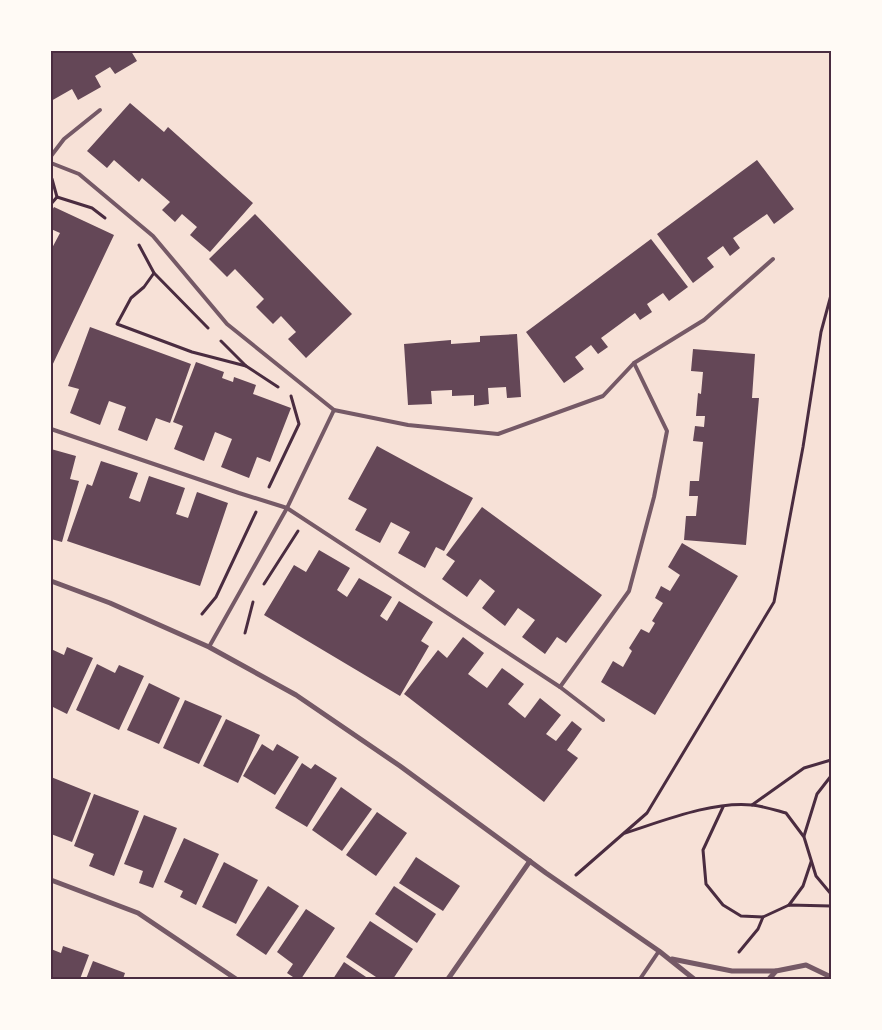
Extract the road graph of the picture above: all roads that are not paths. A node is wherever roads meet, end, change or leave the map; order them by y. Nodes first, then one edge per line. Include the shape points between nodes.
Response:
1 (100, 110) dead end
2 (51, 156) edge
3 (51, 163) edge
4 (773, 259) dead end
5 (634, 364) junction
6 (334, 410) junction
7 (51, 429) edge
8 (287, 508) junction
9 (51, 582) edge
10 (210, 647) junction
11 (560, 687) junction
12 (602, 720) dead end
13 (530, 861) junction
14 (51, 880) edge
15 (660, 950) junction
16 (671, 959) junction
17 (776, 971) junction
18 (831, 977) edge
19 (236, 979) edge
20 (448, 979) edge
21 (640, 979) edge
22 (694, 979) edge
23 (769, 979) edge

1 - 2 lane via 64,139
3 - 6 lane via 79,174 153,236 227,324
4 - 5 lane via 704,320
5 - 6 lane via 603,396 498,434 408,425
5 - 11 lane via 667,430 654,497 629,591
6 - 8 lane
7 - 8 lane
8 - 10 lane
8 - 11 lane
9 - 10 street via 110,603
10 - 13 street via 296,695
11 - 12 lane
13 - 15 street
13 - 20 street
14 - 19 street via 138,913
15 - 16 street
15 - 21 lane
16 - 17 street via 732,971
16 - 22 street
17 - 18 street via 806,966
17 - 23 street

